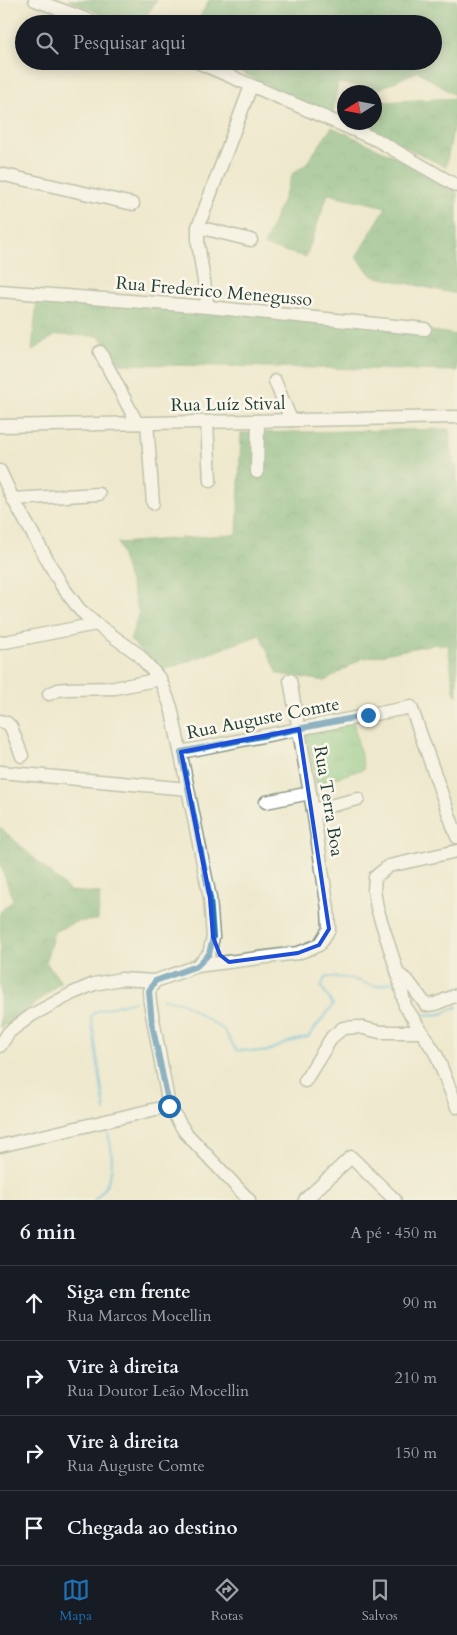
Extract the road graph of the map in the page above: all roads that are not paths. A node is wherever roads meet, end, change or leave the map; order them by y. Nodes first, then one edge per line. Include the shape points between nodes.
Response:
1 (35, 0) edge
2 (74, 15) edge
3 (215, 70) edge
4 (251, 86) junction
5 (0, 174) edge
6 (457, 186) edge
7 (133, 204) dead end
8 (198, 227) junction
9 (251, 240) dead end
10 (0, 291) edge
11 (208, 307) junction
12 (426, 328) dead end
13 (100, 352) dead end
14 (275, 381) dead end
15 (457, 417) edge
16 (291, 420) junction
17 (258, 421) junction
18 (207, 422) junction
19 (142, 423) junction
20 (0, 426) edge
21 (0, 471) edge
22 (257, 472) dead end
23 (210, 481) dead end
24 (99, 494) dead end
25 (13, 499) junction
26 (153, 503) dead end
27 (96, 624) junction
28 (0, 642) edge
29 (160, 679) junction
30 (290, 680) dead end
31 (49, 694) dead end
32 (0, 721) edge
33 (299, 729) junction
34 (181, 752) junction
35 (22, 756) dead end
36 (0, 772) edge
37 (188, 789) junction
38 (310, 793) junction
39 (358, 799) dead end
40 (266, 802) dead end
41 (313, 810) junction
42 (457, 837) edge
43 (457, 851) edge
44 (213, 937) junction
45 (229, 962) junction
46 (197, 966) junction
47 (399, 979) junction
48 (155, 981) junction
49 (457, 995) edge
50 (422, 1032) junction
51 (0, 1046) edge
52 (305, 1081) dead end
53 (169, 1106) junction
54 (457, 1107) edge
55 (0, 1146) edge
56 (249, 1200) edge
57 (305, 1200) edge
58 (395, 1200) edge

1 - 2 street
3 - 4 street
4 - 6 street via 377,140
4 - 8 street
5 - 7 street
8 - 9 street
8 - 11 street
10 - 11 street, Rua Frederico Menegusso
11 - 12 street, Rua Frederico Menegusso
13 - 19 street
14 - 16 street
15 - 16 street, Rua Luíz Stival
16 - 17 street, Rua Luíz Stival
17 - 18 street, Rua Luíz Stival
17 - 22 street
18 - 19 street, Rua Luíz Stival
18 - 23 street
19 - 20 street, Rua Luíz Stival
19 - 26 street
21 - 25 street
24 - 25 street
25 - 27 street via 62,586 80,610
27 - 28 street
27 - 29 street via 138,654
29 - 31 street via 115,688 66,689
29 - 34 street via 171,707
30 - 33 street, Rua Terra Boa
32 - 35 street via 11,727
33 - 34 street, Rua Auguste Comte
33 - 38 street, Rua Terra Boa
33 - 42 street, Rua Auguste Comte via 411,707
34 - 37 street
36 - 37 street
37 - 44 street via 210,898
38 - 40 street
38 - 41 street, Rua Terra Boa
39 - 41 street
41 - 45 street, Rua Terra Boa via 329,929 319,945 298,953
43 - 47 street via 389,866 375,877 377,908
44 - 45 street via 220,955
44 - 46 street via 209,954
45 - 46 street
46 - 48 street
47 - 49 street via 408,981 426,1005
47 - 50 street via 405,1006
48 - 51 street via 121,979 94,984 32,1015 9,1032
48 - 53 street via 149,991 150,1003
50 - 52 street via 343,1028 332,1038
50 - 54 street via 436,1054
53 - 55 street
53 - 56 street via 185,1132
57 - 58 street via 352,1157

